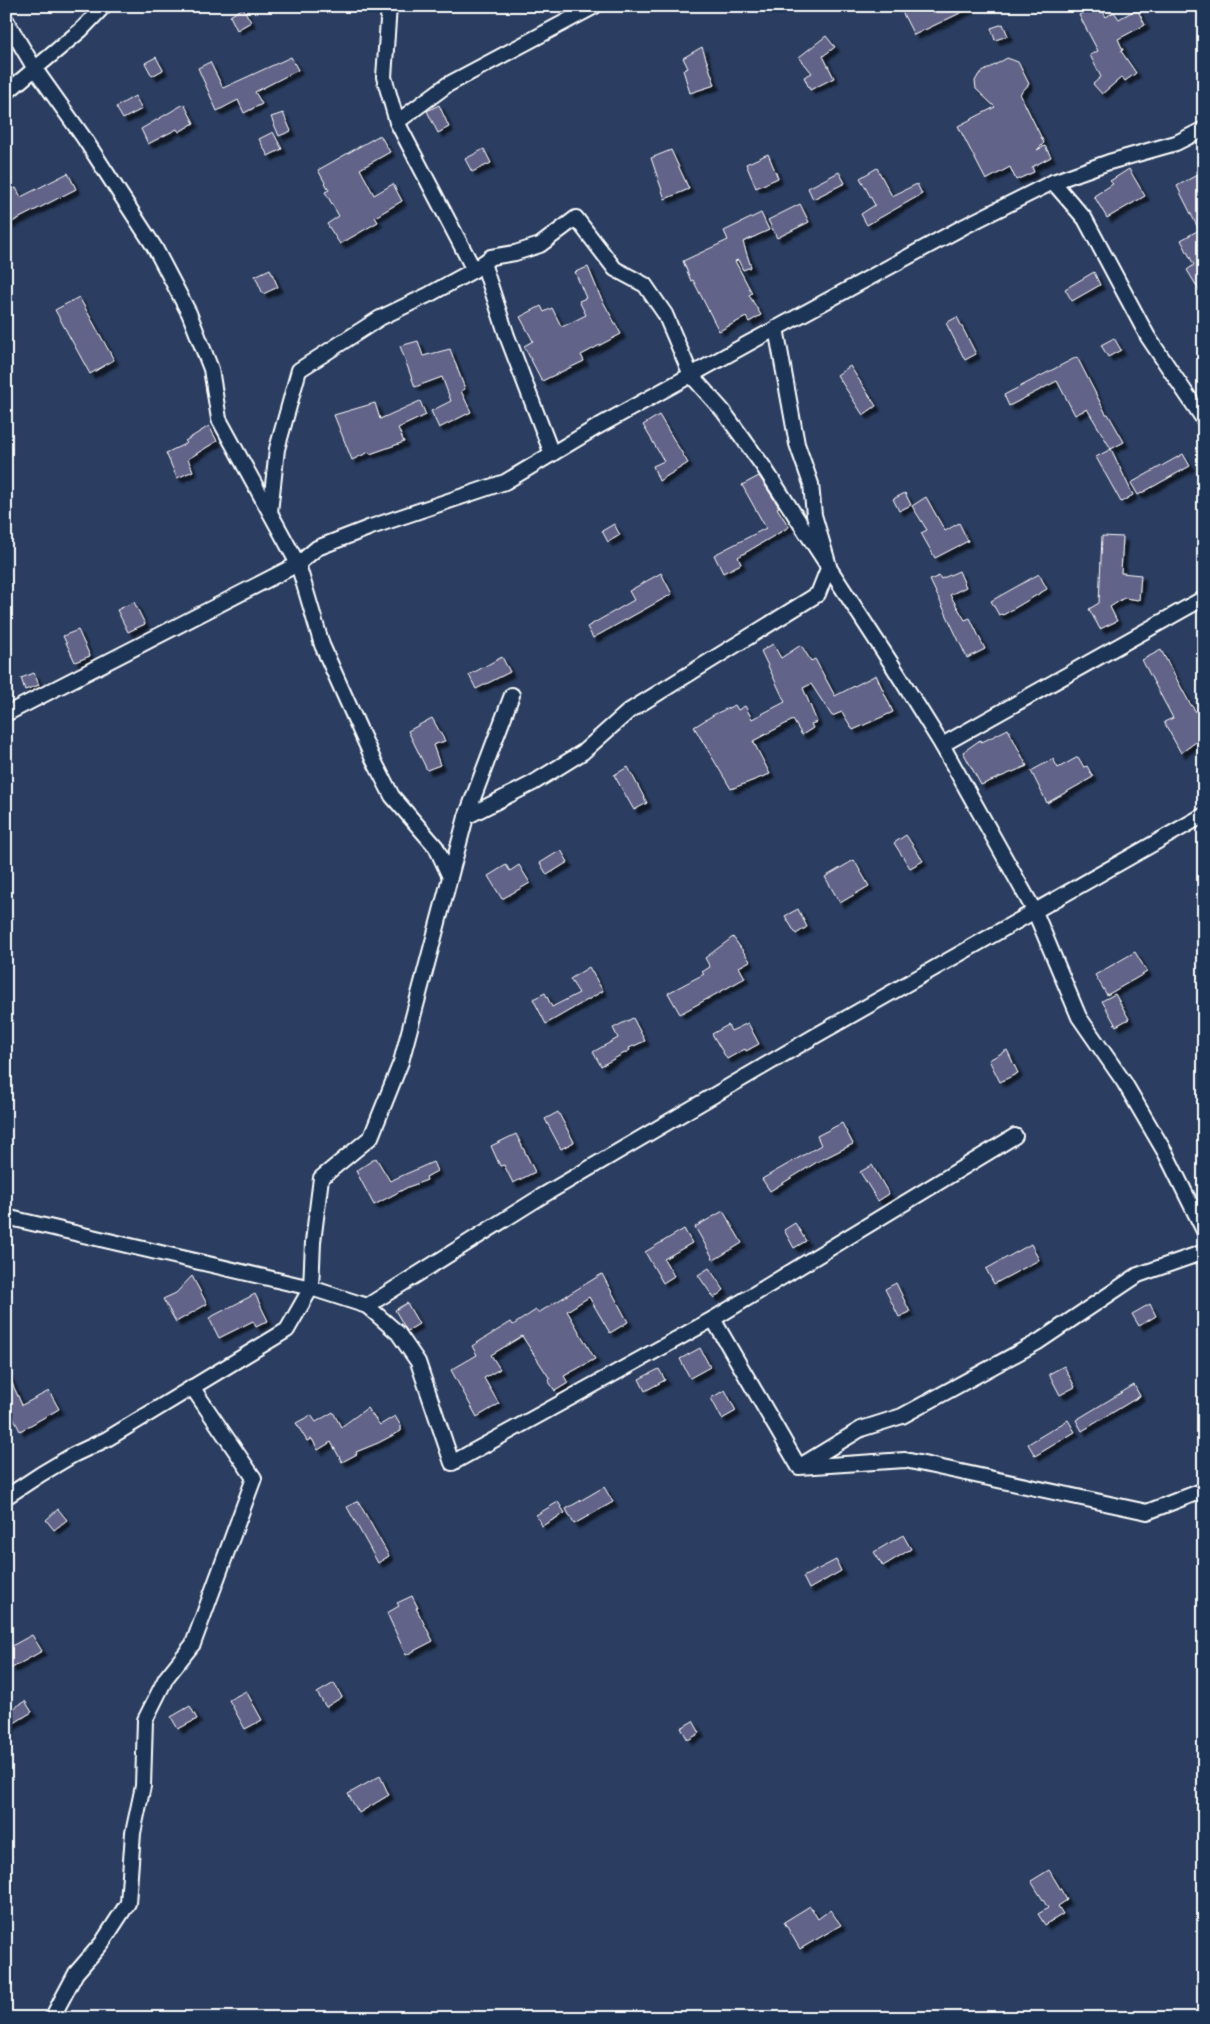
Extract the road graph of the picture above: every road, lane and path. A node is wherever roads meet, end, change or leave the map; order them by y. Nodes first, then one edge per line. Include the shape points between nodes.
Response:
1 (104, 6) edge
2 (389, 6) edge
3 (595, 6) edge
4 (6, 20) edge
5 (36, 69) junction
6 (6, 93) edge
7 (397, 122) junction
8 (1204, 129) edge
9 (1053, 182) junction
10 (478, 266) junction
11 (776, 328) junction
12 (692, 375) junction
13 (1204, 420) edge
14 (552, 454) junction
15 (270, 512) junction
16 (298, 564) junction
17 (829, 566) junction
18 (1204, 598) edge
19 (512, 695) dead end
20 (6, 714) edge
21 (942, 745) junction
22 (1204, 815) edge
23 (466, 817) junction
24 (450, 877) junction
25 (1035, 912) junction
26 (1015, 1136) dead end
27 (6, 1217) edge
28 (1204, 1231) edge
29 (1204, 1252) edge
30 (312, 1288) junction
31 (367, 1306) junction
32 (713, 1319) junction
33 (192, 1387) junction
34 (799, 1467) junction
35 (1204, 1490) edge
36 (6, 1498) edge
37 (52, 2018) edge

1 - 5 street
2 - 7 street via 384,77
3 - 7 street via 448,85
4 - 5 street
5 - 6 street
5 - 15 street via 155,248 189,313 211,369 219,418
7 - 10 street
8 - 9 street via 1176,143
9 - 11 street
9 - 13 street via 1085,219 1148,337
10 - 12 street via 491,257 540,245 576,218 615,269 645,285 665,314
10 - 14 street
10 - 15 street via 380,318 299,370 277,449
11 - 12 street
11 - 17 street via 797,444 811,484 814,515
12 - 14 street
12 - 17 street via 723,410
14 - 16 street via 505,482 317,548
15 - 16 street
16 - 20 street
16 - 24 street via 322,645 372,757 392,796 436,847
17 - 21 street
17 - 23 street via 818,594 629,711 583,752 533,783
18 - 21 street
19 - 23 street
21 - 25 street
22 - 25 street
23 - 24 street
24 - 30 street via 401,1062 371,1137 321,1178 313,1242
25 - 28 street via 1079,1017 1124,1082 1166,1154
25 - 31 street via 542,1196
26 - 32 street
27 - 30 street
29 - 34 street via 1138,1274 1038,1342 902,1416 862,1429
30 - 31 street
30 - 33 street via 287,1330
31 - 32 street via 398,1333 418,1362 452,1463
32 - 34 street
33 - 36 street via 107,1439 41,1474
33 - 37 street via 254,1478 193,1644 166,1678 145,1720 142,1786 133,1833 128,1902 102,1943 76,1973
34 - 35 street via 905,1460 1147,1512

